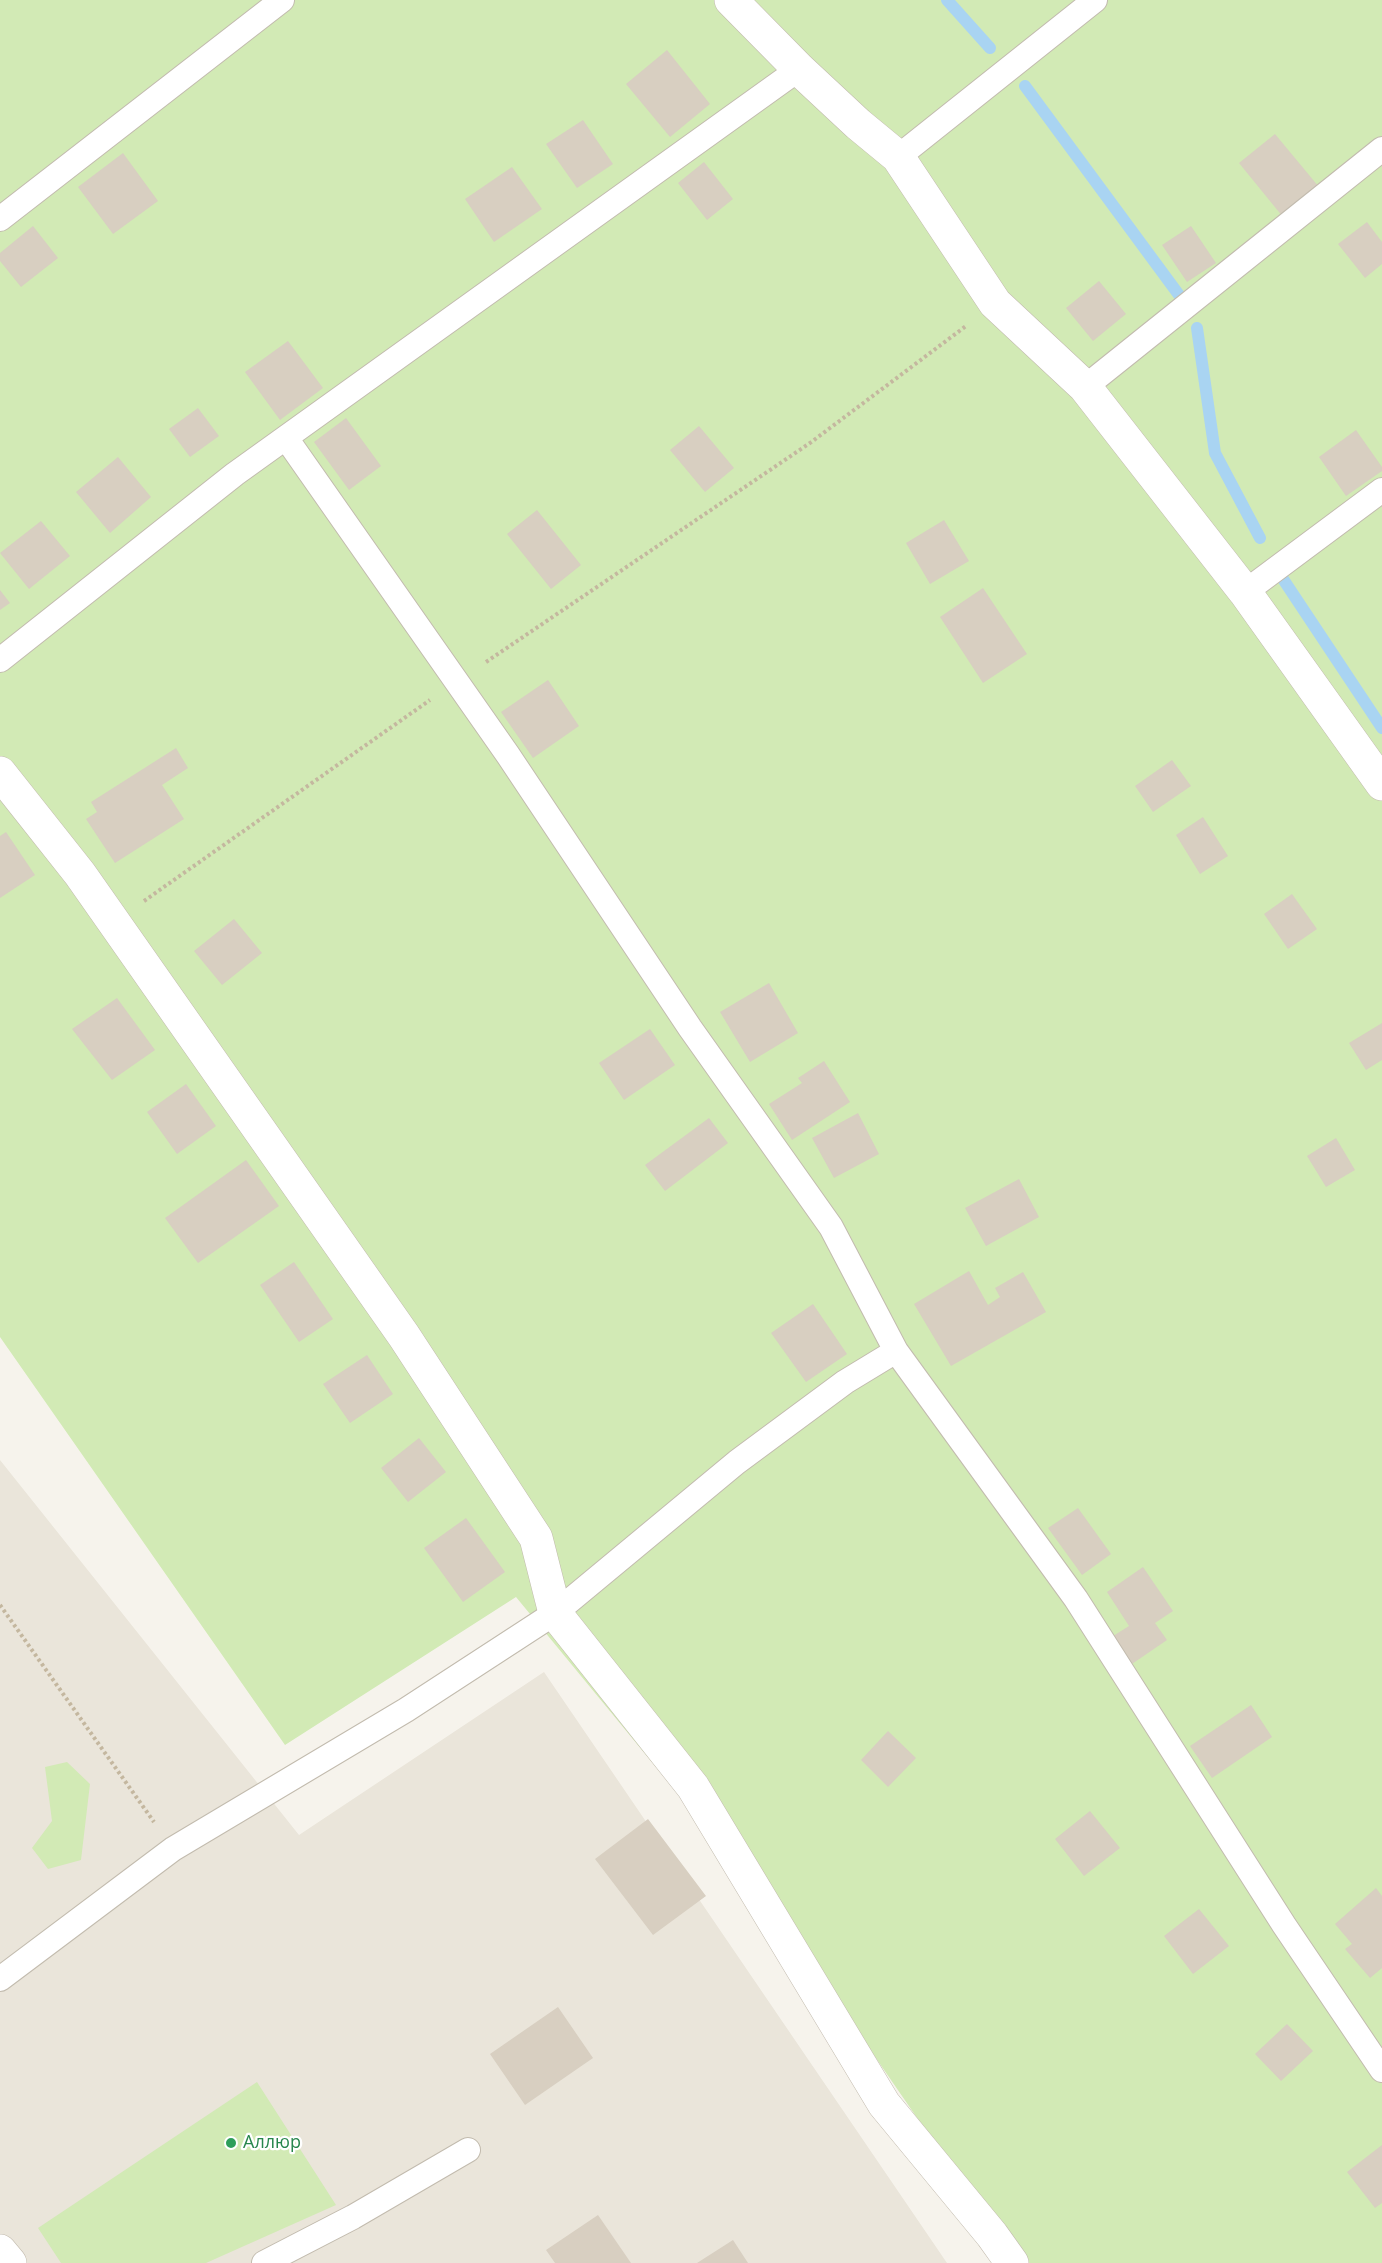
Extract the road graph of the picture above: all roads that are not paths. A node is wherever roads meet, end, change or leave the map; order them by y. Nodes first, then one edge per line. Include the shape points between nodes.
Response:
1 (282, 0) edge
2 (731, 0) edge
3 (1095, 0) edge
4 (799, 69) junction
5 (1382, 149) edge
6 (898, 158) junction
7 (0, 219) edge
8 (1085, 387) junction
9 (286, 438) junction
10 (1382, 490) edge
11 (1245, 592) junction
12 (0, 660) edge
13 (0, 773) edge
14 (1382, 784) edge
15 (896, 1351) junction
16 (555, 1612) junction
17 (0, 1979) edge
18 (1382, 2070) edge
19 (468, 2150) dead end
20 (0, 2251) edge
21 (10, 2263) edge
22 (264, 2263) edge
23 (1012, 2263) edge

1 - 7 lane
2 - 4 street
3 - 6 lane
4 - 6 street
4 - 9 lane
5 - 8 lane
6 - 8 street via 995,303
8 - 11 street
9 - 12 lane
9 - 15 lane via 831,1227
10 - 11 lane
11 - 14 street
13 - 16 street via 81,874 404,1336 536,1538
15 - 16 lane via 844,1382 737,1462
15 - 18 lane via 1076,1599 1284,1925
16 - 17 lane via 406,1710 173,1849
16 - 23 street via 693,1787 884,2104
19 - 22 lane
20 - 21 street

